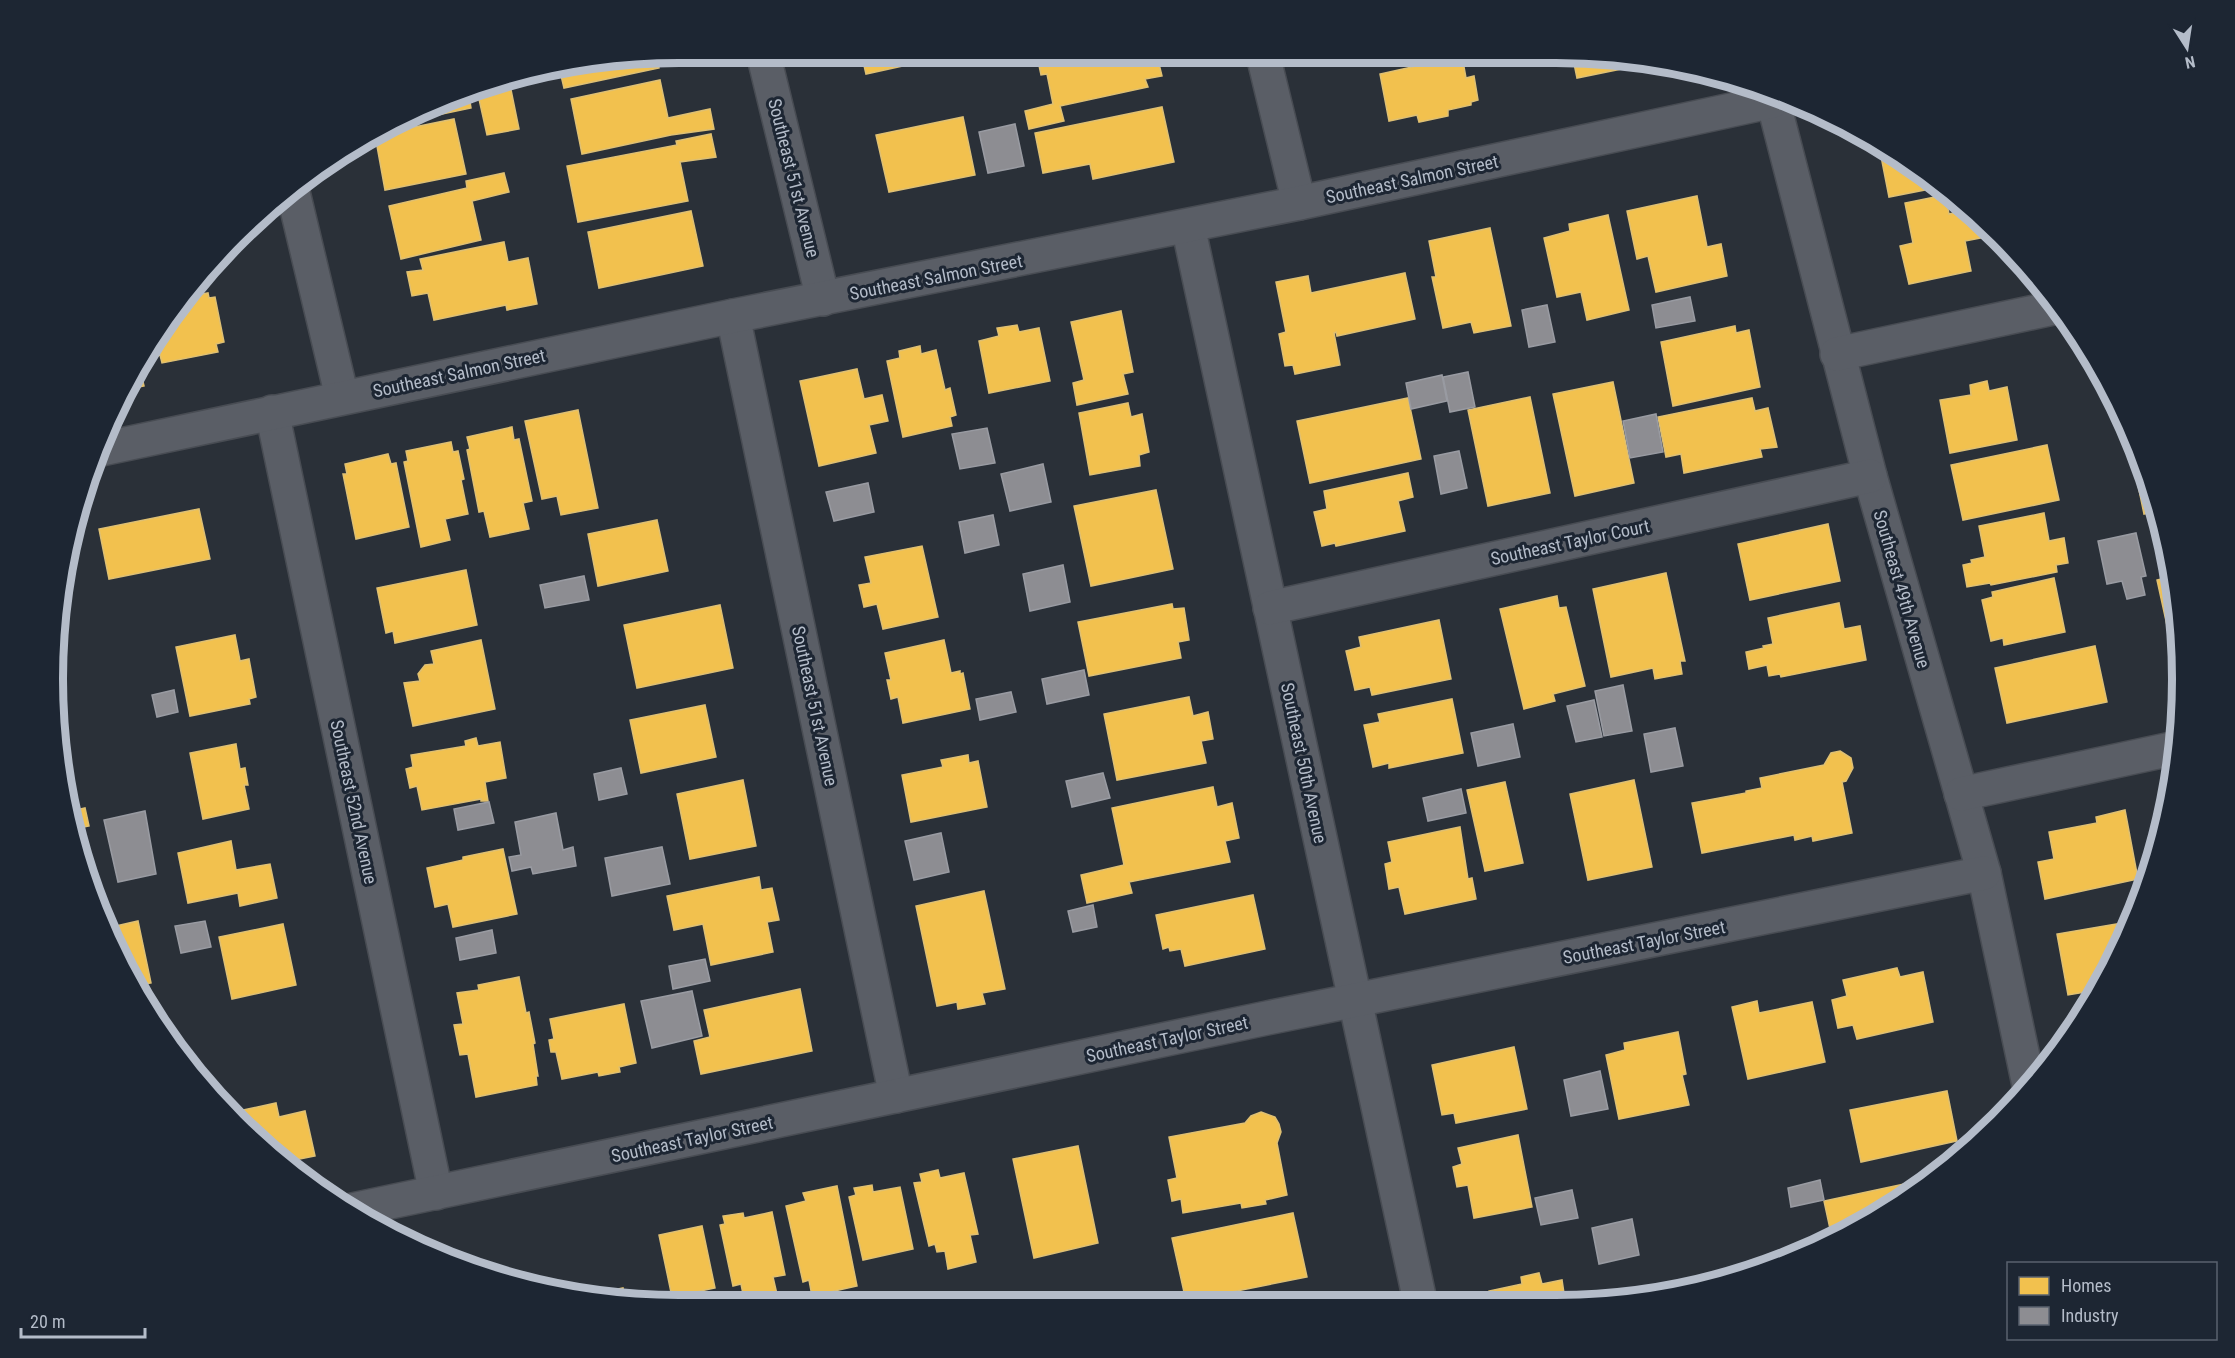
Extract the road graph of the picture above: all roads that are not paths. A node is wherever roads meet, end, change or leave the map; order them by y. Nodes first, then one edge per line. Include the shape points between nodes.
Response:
1 (766, 63) edge
2 (1265, 63) edge
3 (1762, 99) edge
4 (1774, 103) edge
5 (294, 198) edge
6 (1299, 203) junction
7 (1188, 226) junction
8 (823, 299) junction
9 (2048, 309) edge
10 (733, 316) junction
11 (1837, 354) junction
12 (342, 397) junction
13 (272, 412) junction
14 (108, 448) edge
15 (1870, 476) junction
16 (1270, 608) junction
17 (2168, 750) edge
18 (1961, 794) junction
19 (1984, 873) junction
20 (1356, 1001) junction
21 (2027, 1075) edge
22 (896, 1096) junction
23 (436, 1193) junction
24 (364, 1208) edge
25 (1419, 1295) edge

1 - 8 street, Southeast 51st Avenue
2 - 6 street
3 - 6 street, Southeast Salmon Street
4 - 11 street, Southeast 49th Avenue
5 - 12 street
6 - 7 street, Southeast Salmon Street
7 - 8 street, Southeast Salmon Street
7 - 16 street, Southeast 50th Avenue
8 - 10 street, Southeast Salmon Street
9 - 11 street
10 - 12 street, Southeast Salmon Street
10 - 22 street, Southeast 51st Avenue
11 - 15 street, Southeast 49th Avenue
12 - 13 street, Southeast Salmon Street
13 - 14 street, Southeast Salmon Street
13 - 23 street, Southeast 52nd Avenue
15 - 16 street, Southeast Taylor Court
15 - 18 street, Southeast 49th Avenue
16 - 20 street, Southeast 50th Avenue
17 - 18 street
18 - 19 street, Southeast 49th Avenue
19 - 20 street, Southeast Taylor Street
19 - 21 street, Southeast 49th Avenue
20 - 22 street, Southeast Taylor Street
20 - 25 street, Southeast 50th Avenue
22 - 23 street, Southeast Taylor Street
23 - 24 street, Southeast Taylor Street

